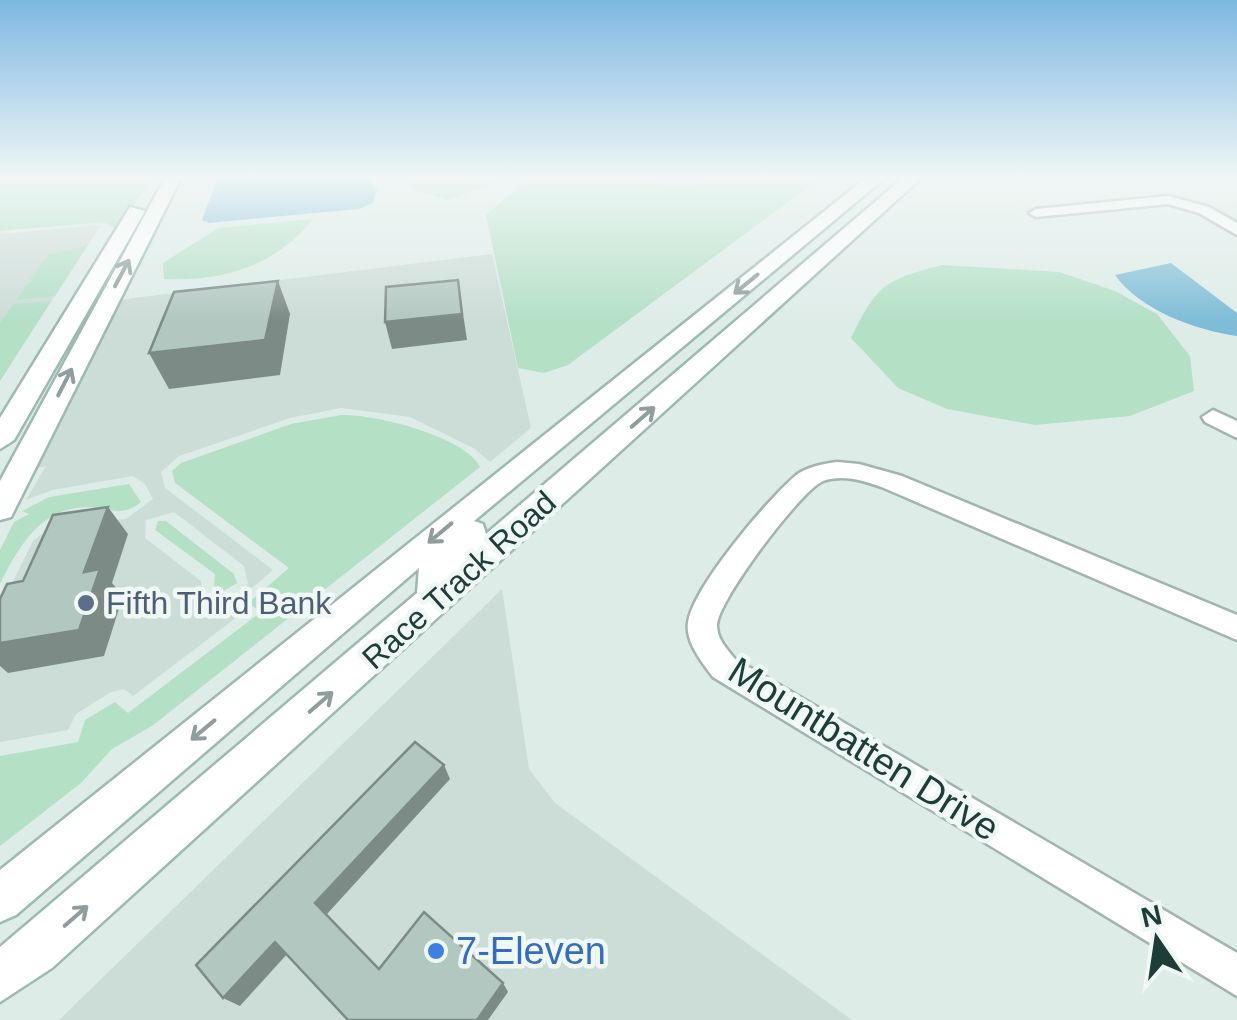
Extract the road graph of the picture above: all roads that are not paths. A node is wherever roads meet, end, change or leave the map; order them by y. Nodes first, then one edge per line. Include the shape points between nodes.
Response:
1 (136, 226) edge
2 (139, 226) edge
3 (818, 226) edge
4 (859, 226) edge
5 (130, 237) junction
6 (1213, 418) dead end
7 (1237, 431) edge
8 (0, 440) edge
9 (603, 452) junction
10 (523, 464) junction
11 (0, 509) edge
12 (437, 600) junction
13 (1237, 628) edge
14 (0, 899) edge
15 (1237, 976) edge
16 (0, 977) edge

1 - 5 main road
2 - 5 main road
3 -> 10 main road, Race Track Road
9 -> 4 main road, Race Track Road
5 - 8 main road
11 -> 5 main road
6 - 7 street
9 - 10 main road
9 - 12 main road, Race Track Road
10 - 12 main road via 506,500 436,566 431,578
10 -> 14 main road, Race Track Road
16 -> 12 main road, Race Track Road
13 - 15 street, Mountbatten Drive via 894,482 844,468 804,481 703,617 704,641 724,668

